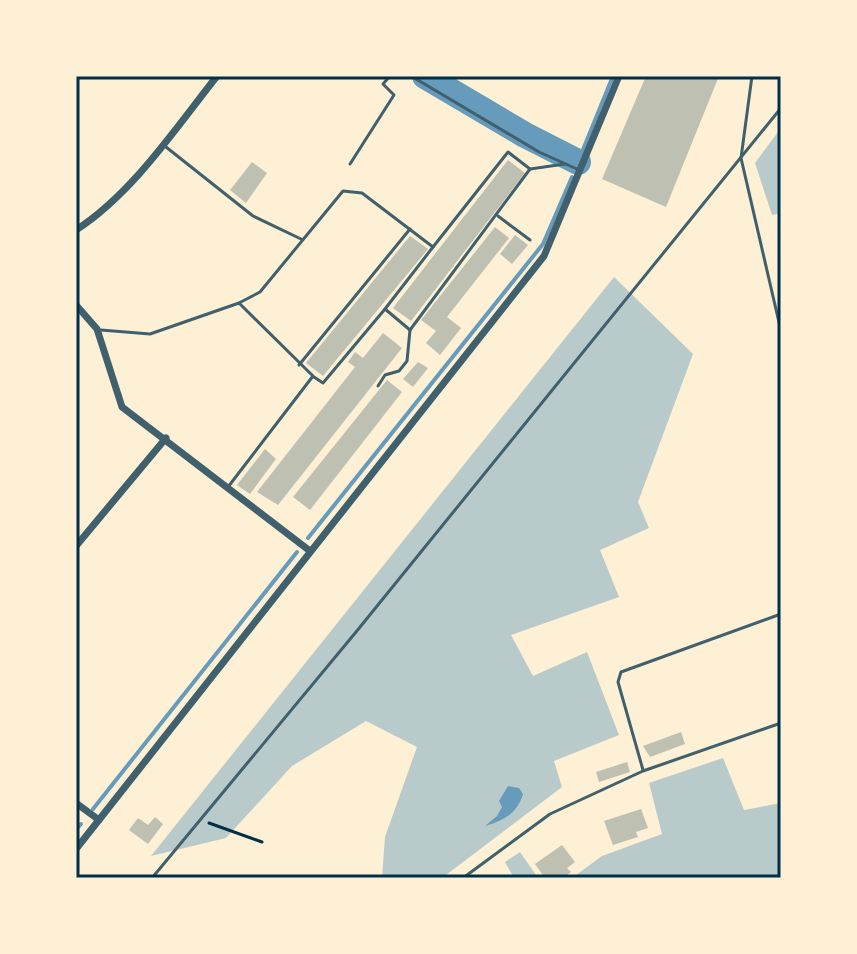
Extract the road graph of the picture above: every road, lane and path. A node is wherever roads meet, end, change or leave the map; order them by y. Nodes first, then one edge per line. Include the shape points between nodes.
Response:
1 (217, 76) edge
2 (390, 76) edge
3 (411, 76) edge
4 (619, 76) edge
5 (752, 76) edge
6 (781, 108) edge
7 (162, 145) junction
8 (741, 158) junction
9 (350, 164) dead end
10 (565, 164) junction
11 (530, 169) junction
12 (580, 170) junction
13 (497, 215) junction
14 (410, 229) junction
15 (76, 230) edge
16 (301, 239) junction
17 (530, 240) dead end
18 (433, 247) junction
19 (239, 303) junction
20 (76, 305) edge
21 (385, 309) junction
22 (97, 329) junction
23 (410, 330) junction
24 (781, 331) edge
25 (299, 365) junction
26 (313, 376) junction
27 (378, 386) dead end
28 (166, 438) junction
29 (228, 487) junction
30 (76, 546) edge
31 (310, 551) junction
32 (781, 614) edge
33 (781, 723) edge
34 (643, 771) junction
35 (76, 803) edge
36 (99, 820) junction
37 (199, 820) junction
38 (262, 842) dead end
39 (76, 849) edge
40 (152, 878) edge
41 (463, 878) edge

1 - 7 street
2 - 9 lane via 383,84 394,95
3 - 10 lane
4 - 12 street
5 - 8 lane
6 - 8 lane
7 - 15 street via 101,214
7 - 16 lane via 253,216
8 - 24 lane
8 - 37 lane
10 - 11 lane
10 - 12 lane
11 - 13 lane
11 - 18 lane via 508,152
12 - 31 street via 544,256
13 - 17 lane
13 - 23 lane
14 - 16 lane via 362,193 343,191
14 - 18 lane
14 - 25 lane
16 - 19 lane via 260,292
18 - 21 lane
19 - 22 lane via 150,334
19 - 25 lane
20 - 22 street
21 - 23 lane
21 - 26 lane via 323,383
22 - 28 street via 122,407
23 - 27 lane via 407,361
25 - 26 lane
26 - 29 lane
28 - 29 street
28 - 30 street
29 - 31 street
31 - 36 street
32 - 34 lane via 621,672 618,682
33 - 34 lane
34 - 41 lane via 550,814
35 - 36 street
36 - 39 street
37 - 38 path
37 - 40 lane

